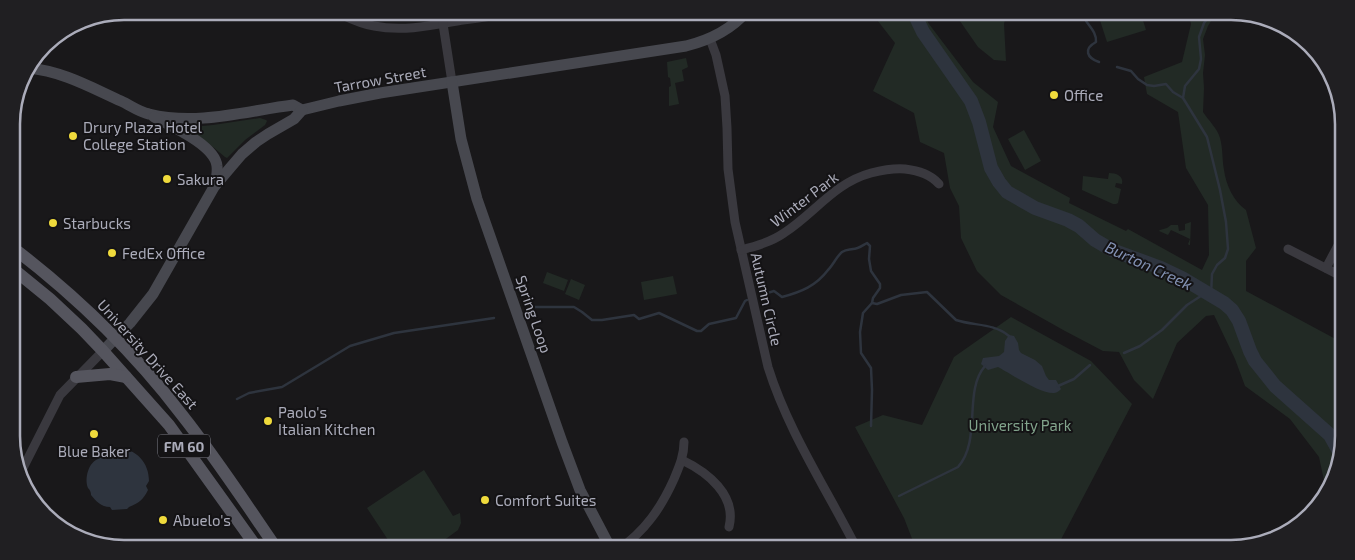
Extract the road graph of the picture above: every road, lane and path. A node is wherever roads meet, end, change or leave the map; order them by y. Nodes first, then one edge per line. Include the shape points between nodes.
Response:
1 (354, 20) edge
2 (442, 20) edge
3 (466, 20) edge
4 (738, 20) edge
5 (442, 24) junction
6 (710, 39) junction
7 (36, 69) edge
8 (452, 82) junction
9 (272, 107) junction
10 (302, 110) junction
11 (148, 114) junction
12 (268, 134) junction
13 (939, 184) dead end
14 (214, 187) junction
15 (1288, 249) dead end
16 (741, 250) junction
17 (1335, 251) edge
18 (20, 254) edge
19 (1326, 268) junction
20 (1335, 273) edge
21 (20, 275) edge
22 (115, 338) junction
23 (103, 351) junction
24 (76, 377) junction
25 (126, 377) junction
26 (684, 442) dead end
27 (682, 460) junction
28 (25, 465) edge
29 (224, 501) junction
30 (248, 508) junction
31 (728, 527) dead end
32 (252, 540) edge
33 (271, 540) edge
34 (606, 540) edge
35 (631, 540) edge
36 (852, 540) edge

1 - 5 street via 397,28
2 - 5 street
3 - 5 street
4 - 6 main road, Tarrow Street
5 - 8 street
6 - 8 main road, Tarrow Street via 651,52
6 - 16 street, Autumn Circle via 725,96 730,192
7 - 11 main road, Tarrow Street via 65,76
8 - 10 main road, Tarrow Street
8 - 34 main road, Spring Loop via 461,139 477,199 580,490
9 - 10 main road, Tarrow Street via 293,105
9 - 11 main road, Tarrow Street via 191,119
9 - 12 main road via 276,122
10 - 12 main road via 294,120
11 - 14 main road via 196,140 215,157 218,166
12 - 14 main road via 242,154
13 - 16 street, Winter Park via 932,177 896,168 863,175 835,190 784,233
14 - 22 main road via 153,294
15 - 19 street
16 - 36 street, Autumn Circle via 774,386 793,430
17 - 19 street
18 - 22 main road, University Drive East / FM 60 via 72,296
19 - 20 street
21 - 23 main road, University Drive East / FM 60
22 - 23 main road
22 - 30 main road, University Drive East / FM 60 via 182,415
23 - 24 street
23 - 25 main road, University Drive East / FM 60
24 - 25 main road via 110,374
24 - 28 street via 60,395
25 - 29 main road, University Drive East / FM 60 via 169,425
26 - 27 street
27 - 31 street via 704,472 718,486 730,506
27 - 35 street via 652,518
29 - 30 main road
29 - 32 main road, University Drive East / FM 60
30 - 33 main road, University Drive East / FM 60

